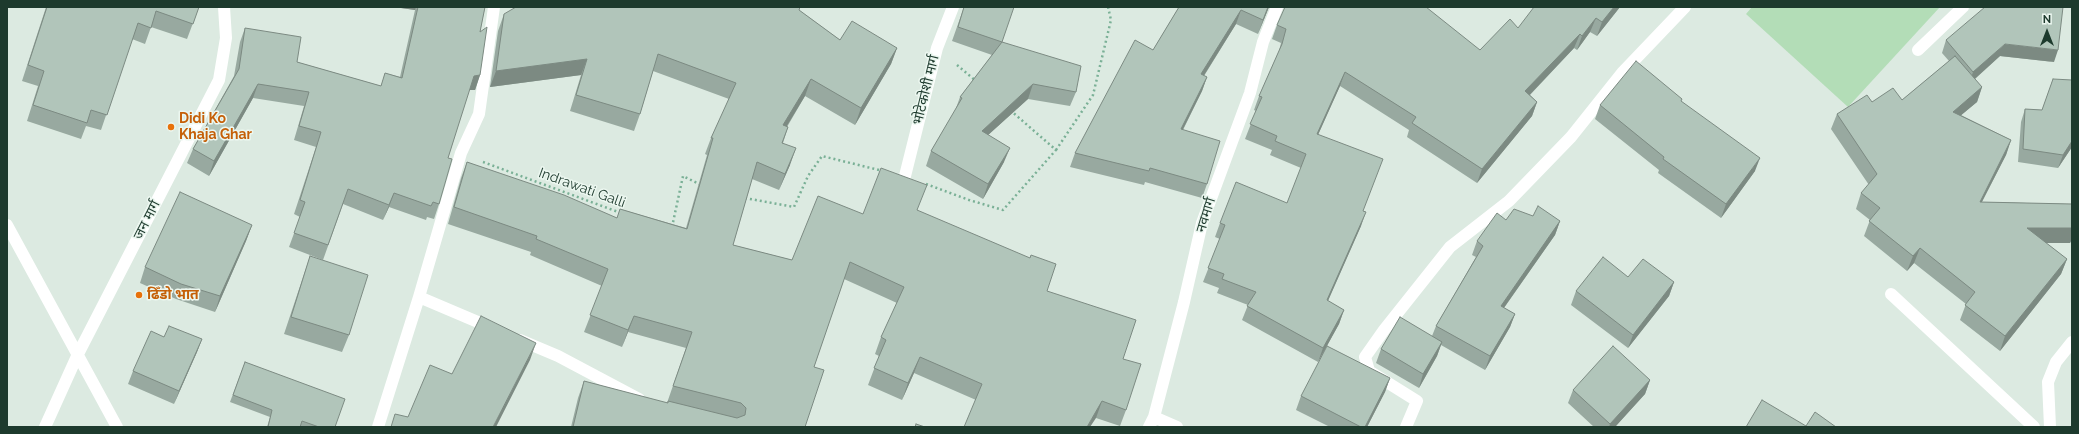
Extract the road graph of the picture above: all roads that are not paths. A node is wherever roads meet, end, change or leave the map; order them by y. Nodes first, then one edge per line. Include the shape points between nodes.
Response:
1 (224, 7) edge
2 (494, 7) edge
3 (953, 7) edge
4 (1277, 7) edge
5 (1684, 7) edge
6 (1963, 7) edge
7 (1918, 50) dead end
8 (905, 176) edge
9 (7, 225) edge
10 (1891, 294) dead end
11 (419, 297) junction
12 (2072, 342) edge
13 (78, 354) junction
14 (652, 407) edge
15 (1152, 422) edge
16 (45, 427) edge
17 (117, 427) edge
18 (378, 427) edge
19 (1176, 427) edge
20 (1406, 427) edge
21 (2034, 427) edge
22 (2050, 427) edge

1 - 13 street, जन मार्ग via 226,38 219,80
2 - 11 street via 474,112
3 - 8 street, भोटेकोशी मार्ग via 937,48
4 - 15 street, नवमार्ग via 1263,42 1250,94 1202,223
5 - 20 street via 1622,73 1571,137 1509,202 1450,247 1365,357 1369,371 1417,401
6 - 7 street
9 - 13 street
10 - 21 street
11 - 14 street via 558,356
11 - 18 street
12 - 22 street via 2056,362 2048,382
13 - 16 street, जन मार्ग
13 - 17 street
15 - 19 street

